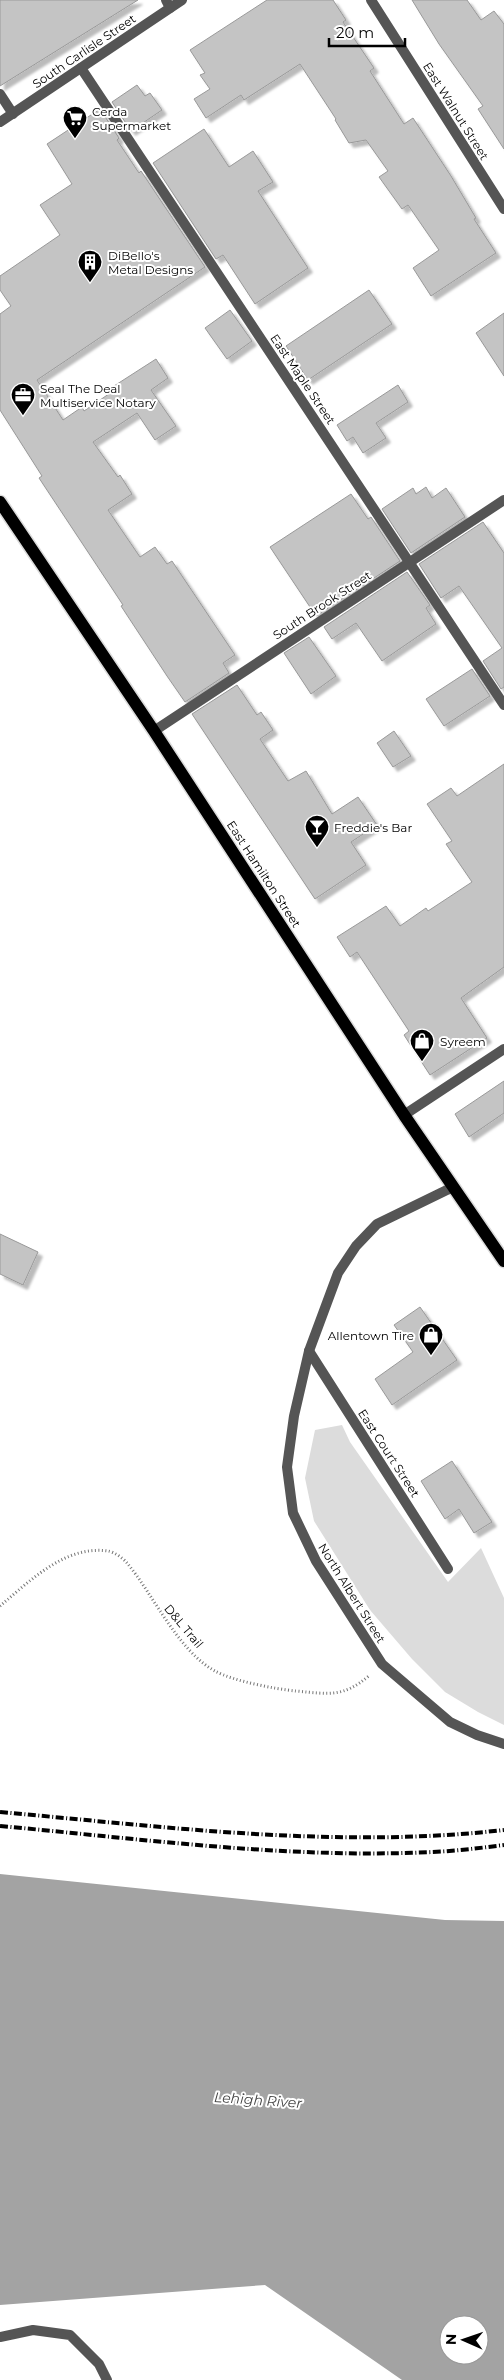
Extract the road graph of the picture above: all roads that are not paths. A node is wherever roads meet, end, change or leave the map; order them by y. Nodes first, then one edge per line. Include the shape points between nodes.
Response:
1 (182, 0) edge
2 (371, 0) edge
3 (168, 4) edge
4 (81, 68) junction
5 (0, 94) edge
6 (13, 114) junction
7 (0, 122) edge
8 (504, 209) edge
9 (504, 500) edge
10 (0, 502) edge
11 (410, 562) junction
12 (504, 705) edge
13 (154, 731) junction
14 (504, 1049) edge
15 (404, 1115) junction
16 (453, 1187) junction
17 (504, 1261) edge
18 (309, 1351) junction
19 (448, 1568) dead end
20 (504, 1744) edge
21 (0, 2337) edge
22 (106, 2380) edge

1 - 3 street, South Carlisle Street
2 - 8 street, East Walnut Street
3 - 4 street, South Carlisle Street
4 - 6 street, South Carlisle Street
4 - 11 street, East Maple Street
5 - 6 street
6 - 7 street, South Carlisle Street
9 - 11 street, South Brook Street
10 - 13 main road, East Hamilton Street
11 - 12 street, East Maple Street
11 - 13 street, South Brook Street
13 - 15 main road, East Hamilton Street
14 - 15 street
15 - 16 main road, East Hamilton Street
16 - 17 main road, East Hamilton Street
16 - 18 street, North Albert Street via 377,1224 356,1246 338,1273
18 - 19 street, East Court Street
18 - 20 street, North Albert Street via 294,1416 287,1468 293,1513 316,1561 382,1664 450,1722
21 - 22 street via 33,2330 70,2335 100,2364

